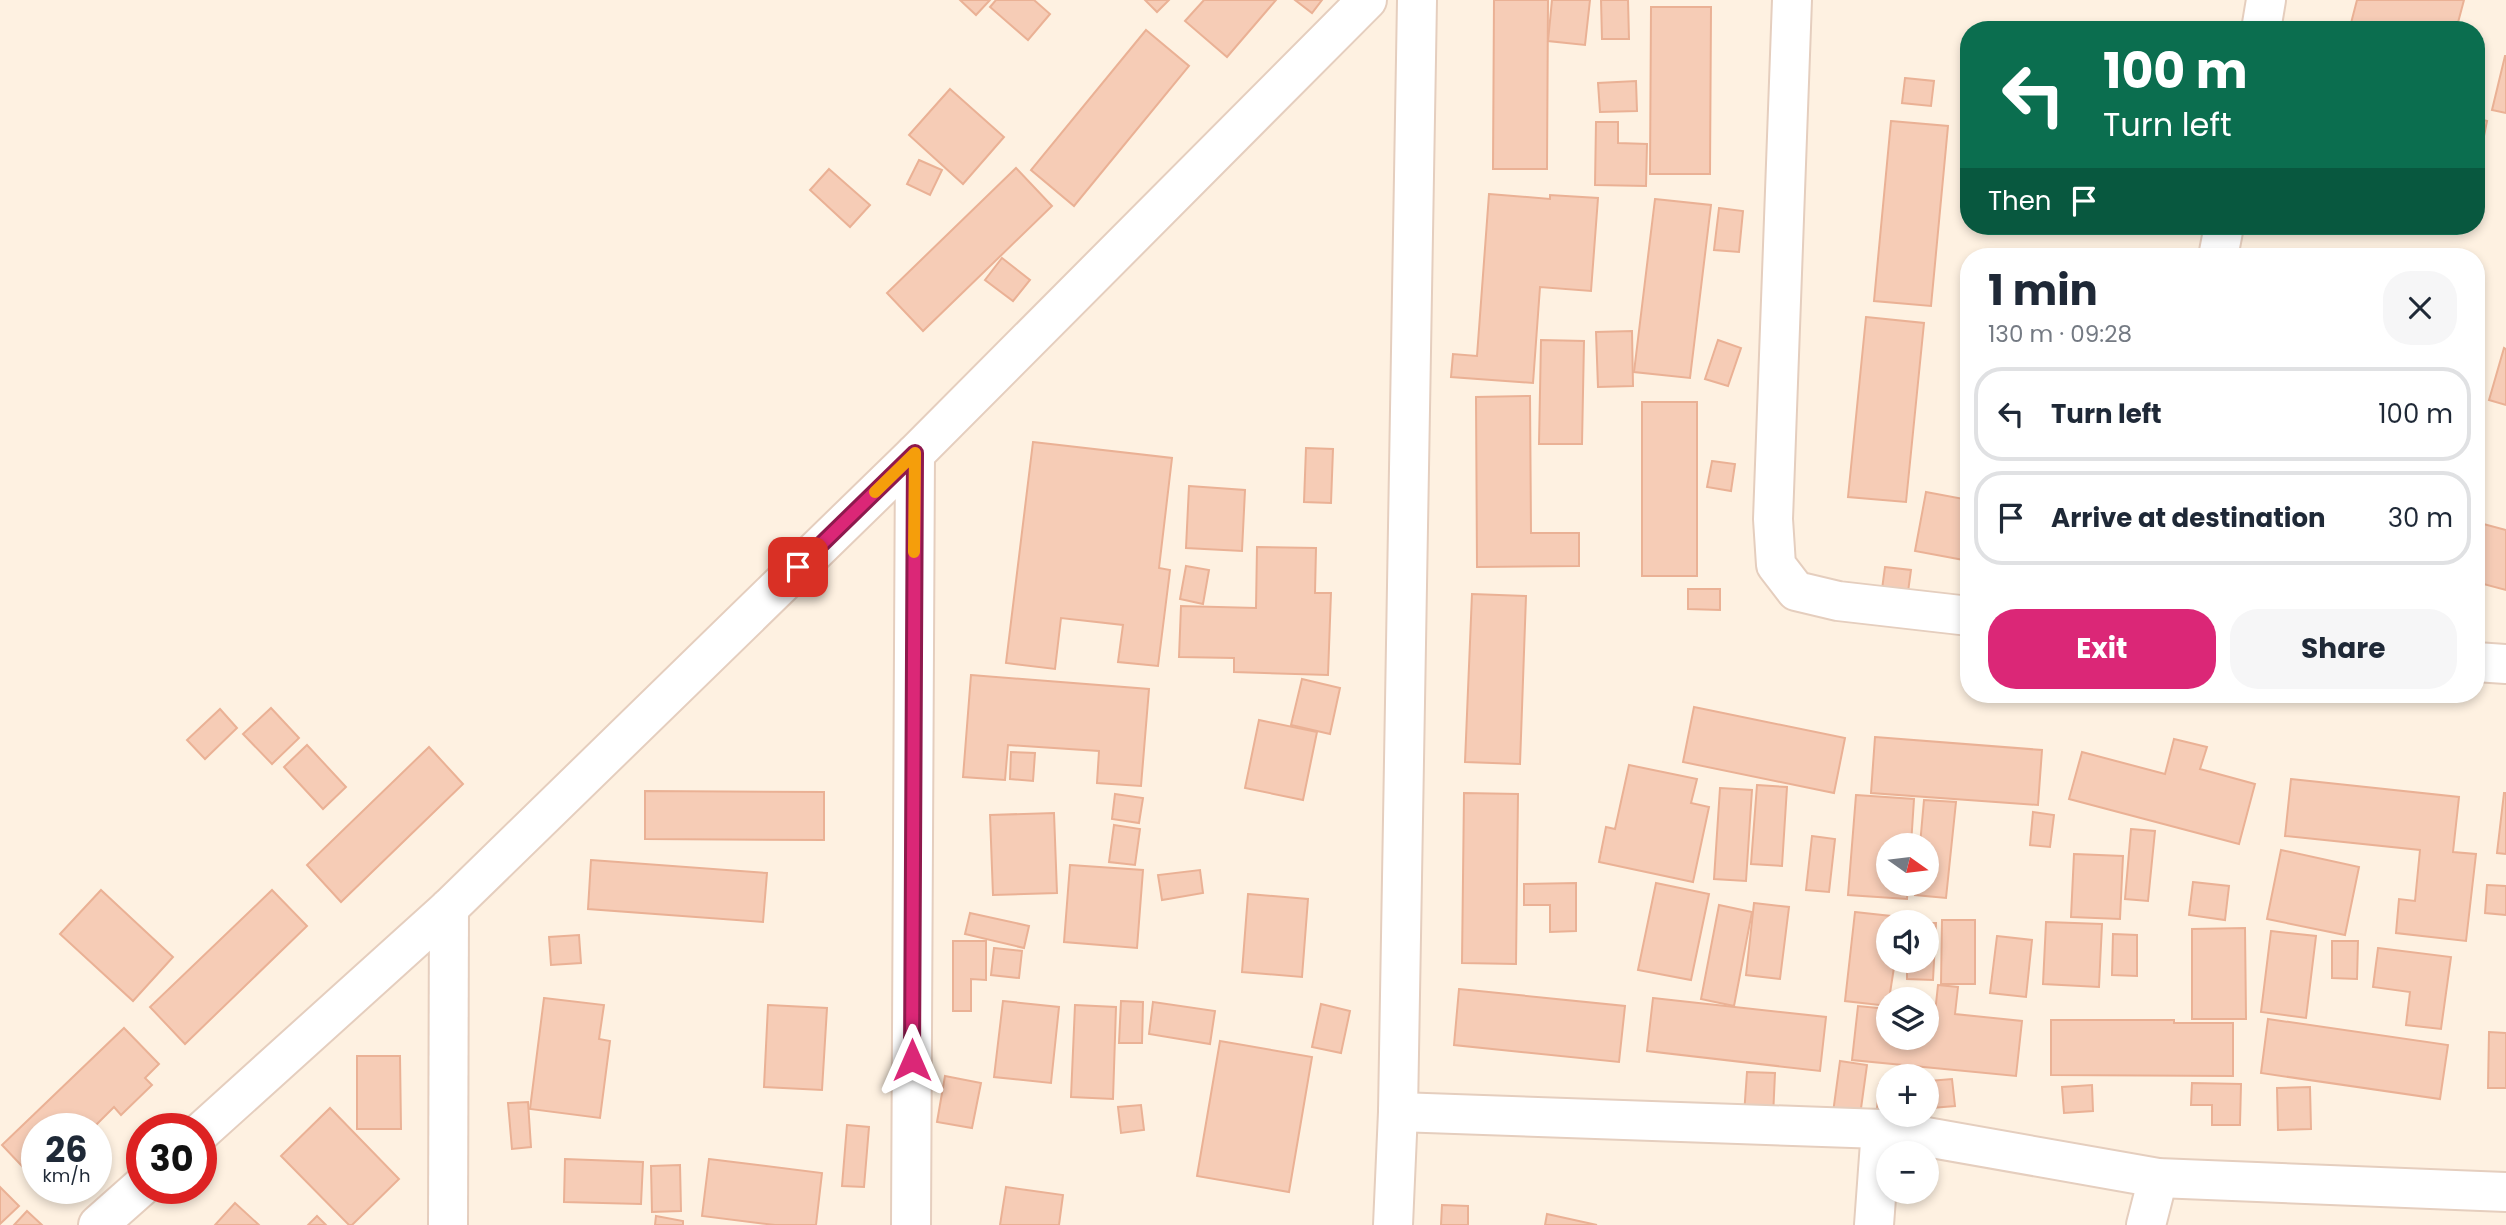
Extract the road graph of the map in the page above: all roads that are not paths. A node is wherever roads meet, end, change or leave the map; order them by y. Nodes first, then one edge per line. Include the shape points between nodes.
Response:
1 (1367, 0) edge
2 (1417, 0) edge
3 (1792, 0) edge
4 (2266, 0) edge
5 (2262, 21) edge
6 (915, 453) junction
7 (1960, 615) edge
8 (2485, 663) edge
9 (2506, 664) edge
10 (449, 908) junction
11 (1398, 1112) junction
12 (217, 1118) edge
13 (1881, 1129) junction
14 (2158, 1178) junction
15 (2506, 1192) edge
16 (126, 1200) edge
17 (98, 1225) edge
18 (448, 1225) edge
19 (911, 1225) edge
20 (1393, 1225) edge
21 (1874, 1225) edge
22 (2146, 1225) edge

1 - 6 street
2 - 11 street
3 - 7 street via 1773,519 1776,565 1796,591 1838,601
4 - 5 street
6 - 10 street
6 - 19 street
8 - 9 street
10 - 12 street
10 - 18 street
11 - 13 street
11 - 20 street
13 - 14 street
13 - 21 street
14 - 15 street
14 - 22 street
16 - 17 street

